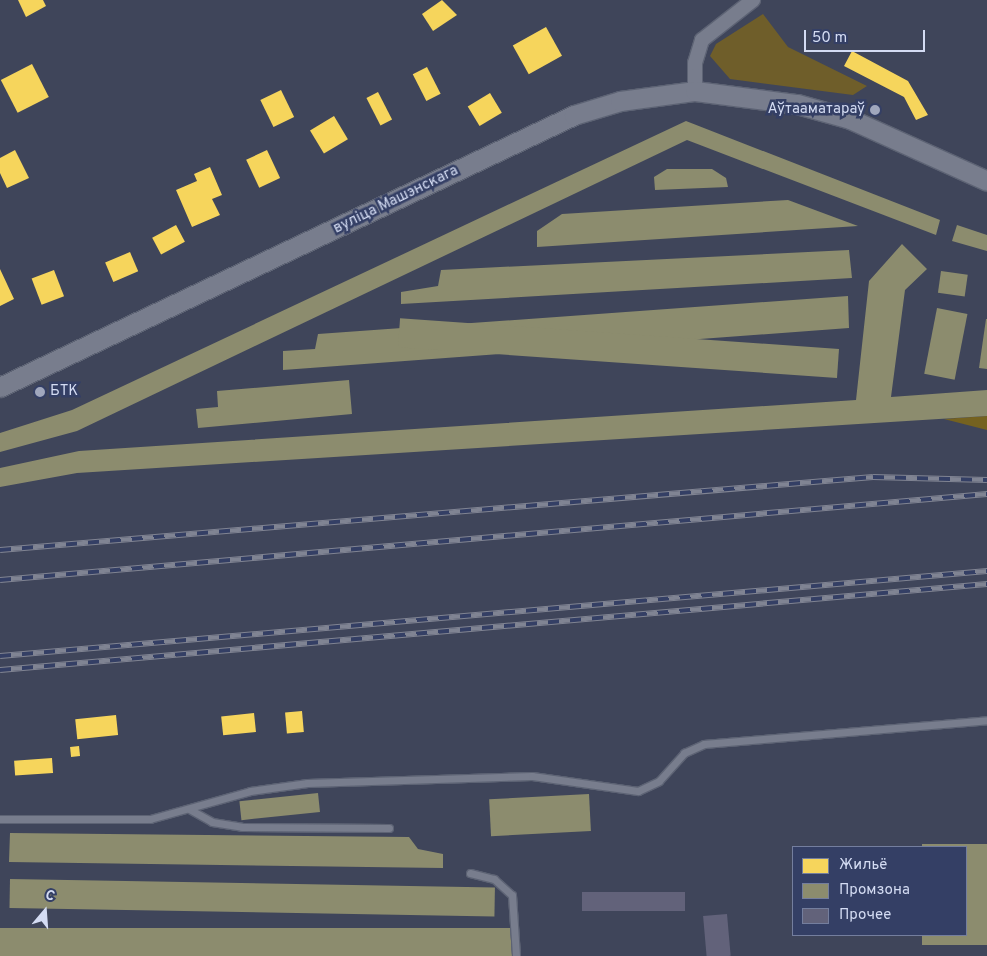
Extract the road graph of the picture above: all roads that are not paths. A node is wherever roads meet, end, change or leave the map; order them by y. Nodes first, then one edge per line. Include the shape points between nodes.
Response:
1 (753, 0) edge
2 (695, 91) junction
3 (987, 181) edge
4 (0, 387) edge
5 (987, 720) edge
6 (189, 809) junction
7 (0, 819) edge
8 (389, 828) dead end
9 (470, 873) dead end
10 (516, 956) edge

1 - 2 street via 702,40 695,63
2 - 3 main road, вуліца Машэнскага via 744,94 828,112
2 - 4 main road, вуліца Машэнскага via 620,101 574,115
5 - 6 lane via 704,744 684,753 659,782 638,791 532,776 327,782 250,791
6 - 7 lane via 130,820
6 - 8 lane via 226,826
9 - 10 lane via 494,879 512,895

